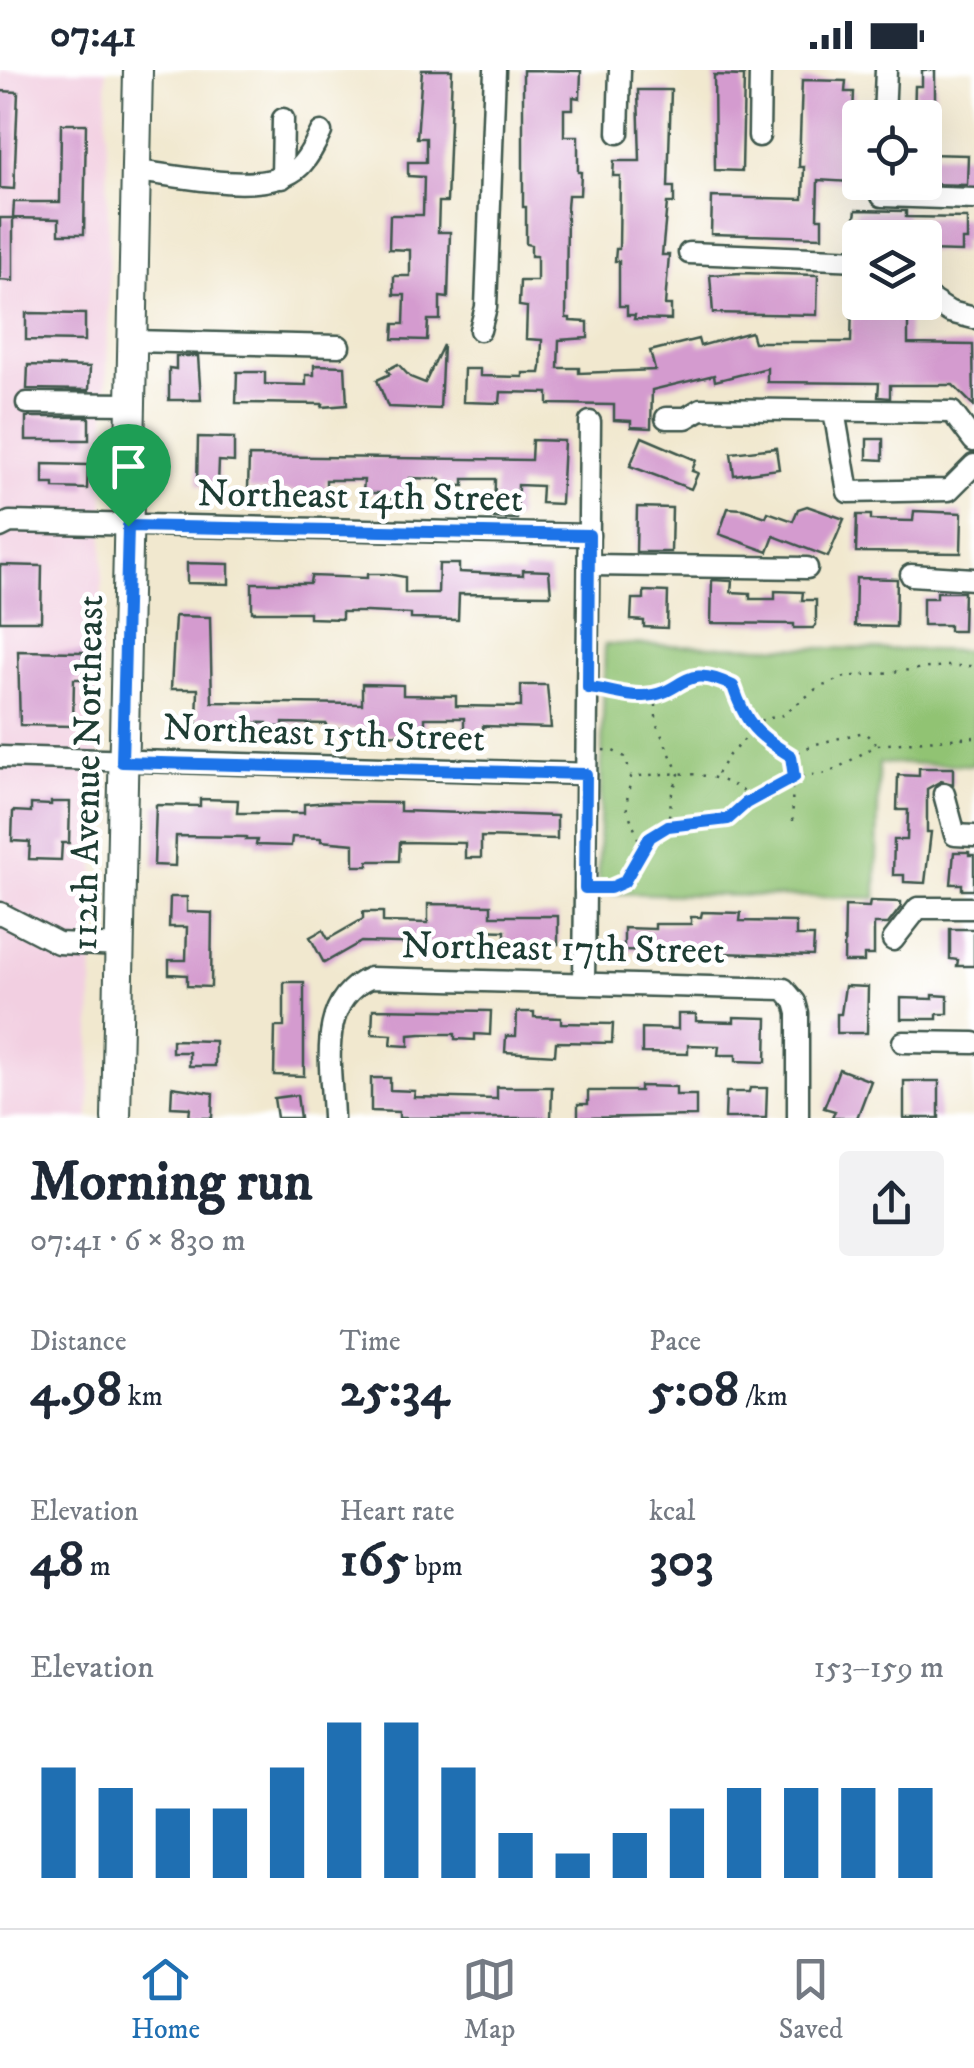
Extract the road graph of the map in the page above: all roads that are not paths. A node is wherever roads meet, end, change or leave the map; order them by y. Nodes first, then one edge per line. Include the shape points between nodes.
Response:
1 (138, 70) edge
2 (496, 70) edge
3 (620, 70) edge
4 (760, 70) edge
5 (886, 70) edge
6 (885, 100) edge
7 (284, 119) dead end
8 (321, 132) dead end
9 (618, 132) dead end
10 (758, 136) dead end
11 (136, 171) junction
12 (282, 178) junction
13 (942, 198) edge
14 (974, 199) edge
15 (689, 253) dead end
16 (842, 259) edge
17 (942, 307) edge
18 (974, 318) edge
19 (480, 330) dead end
20 (132, 342) junction
21 (340, 346) dead end
22 (27, 402) dead end
23 (130, 404) junction
24 (834, 410) junction
25 (666, 418) dead end
26 (590, 422) dead end
27 (974, 441) edge
28 (974, 465) edge
29 (128, 526) junction
30 (0, 527) edge
31 (589, 535) junction
32 (589, 564) junction
33 (807, 568) dead end
34 (911, 575) dead end
35 (974, 579) edge
36 (0, 758) edge
37 (122, 762) junction
38 (586, 774) junction
39 (944, 794) dead end
40 (974, 836) edge
41 (974, 908) edge
42 (0, 913) edge
43 (894, 940) dead end
44 (120, 946) junction
45 (584, 982) junction
46 (903, 1042) dead end
47 (974, 1044) edge
48 (116, 1118) edge
49 (333, 1118) edge
50 (798, 1118) edge

1 - 11 main road, 112th Avenue Northeast
2 - 19 street
3 - 9 street
4 - 10 street
5 - 6 street
7 - 12 street
8 - 12 street via 298,168
11 - 12 street via 261,184
11 - 20 main road, 112th Avenue Northeast
13 - 14 street
15 - 16 street
17 - 18 street
20 - 21 street
20 - 23 main road, 112th Avenue Northeast
22 - 23 street
23 - 29 main road, 112th Avenue Northeast
24 - 25 street via 701,409
24 - 27 street via 952,412
24 - 28 street via 848,492 950,490
26 - 31 street
29 - 30 street, Northeast 14th Street
29 - 31 street, Northeast 14th Street
29 - 37 main road, 112th Avenue Northeast
31 - 32 street
32 - 33 street
32 - 38 street
34 - 35 street
36 - 37 street, Northeast 15th Street
37 - 38 street, Northeast 15th Street
37 - 44 main road, 112th Avenue Northeast
38 - 45 street
39 - 40 street via 956,835
41 - 43 street via 918,908
42 - 44 street via 58,944
44 - 48 main road, 112th Avenue Northeast
45 - 49 street, Northeast 17th Street via 370,978 356,984 335,1008 331,1025
45 - 50 street, Northeast 17th Street via 784,990 798,1014
46 - 47 street

